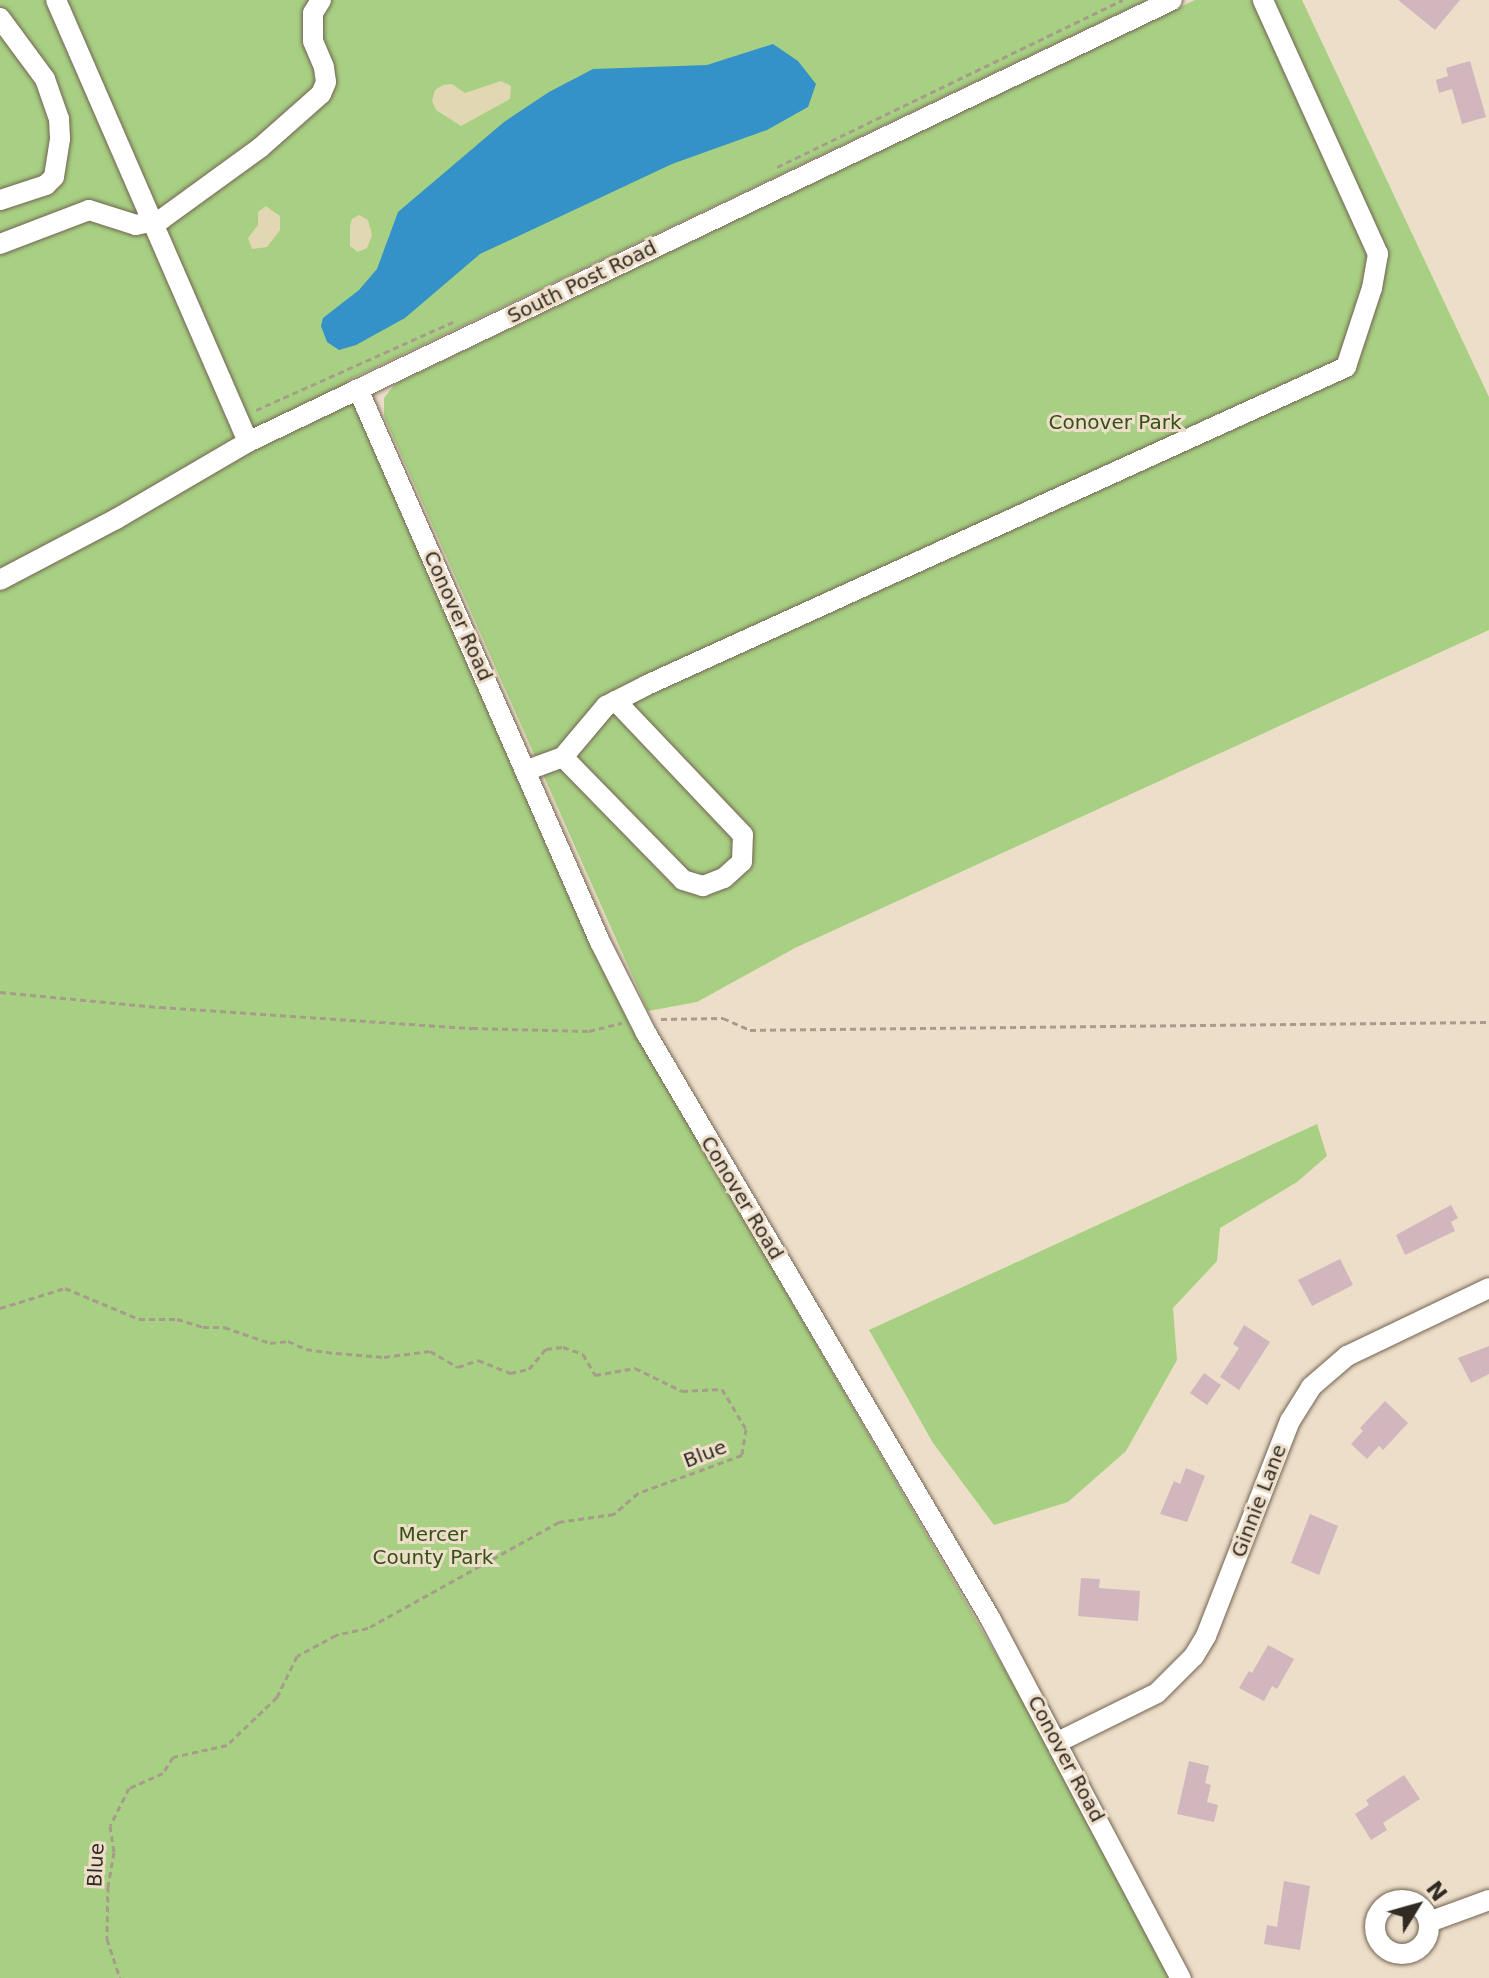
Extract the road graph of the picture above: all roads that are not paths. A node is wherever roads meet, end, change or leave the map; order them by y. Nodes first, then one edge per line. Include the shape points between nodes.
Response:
1 (56, 0) edge
2 (321, 0) edge
3 (1172, 0) edge
4 (1263, 0) edge
5 (0, 18) edge
6 (0, 200) edge
7 (153, 222) junction
8 (0, 244) edge
9 (358, 389) junction
10 (248, 442) junction
11 (0, 580) edge
12 (616, 701) junction
13 (563, 757) junction
14 (525, 771) junction
15 (1489, 1288) edge
16 (1058, 1742) junction
17 (1489, 1900) edge
18 (1429, 1922) dead end
19 (1181, 1978) edge

1 - 7 street
2 - 7 street via 313,13 313,41 326,82 321,94 261,147
3 - 9 street, South Post Road
4 - 12 street via 1378,254 1346,367
5 - 6 street via 45,79 60,139 54,177 46,185
7 - 8 street via 136,225 89,210
7 - 10 street
9 - 10 street, South Post Road
9 - 14 street, Conover Road
10 - 11 street, South Post Road
12 - 13 street
12 - 13 street via 743,835 742,862 724,878 703,886 683,880
13 - 14 street
14 - 16 street, Conover Road via 639,1019
15 - 16 street, Ginnie Lane via 1347,1356 1311,1387 1290,1421 1194,1656 1157,1693
16 - 19 street, Conover Road
17 - 18 street

